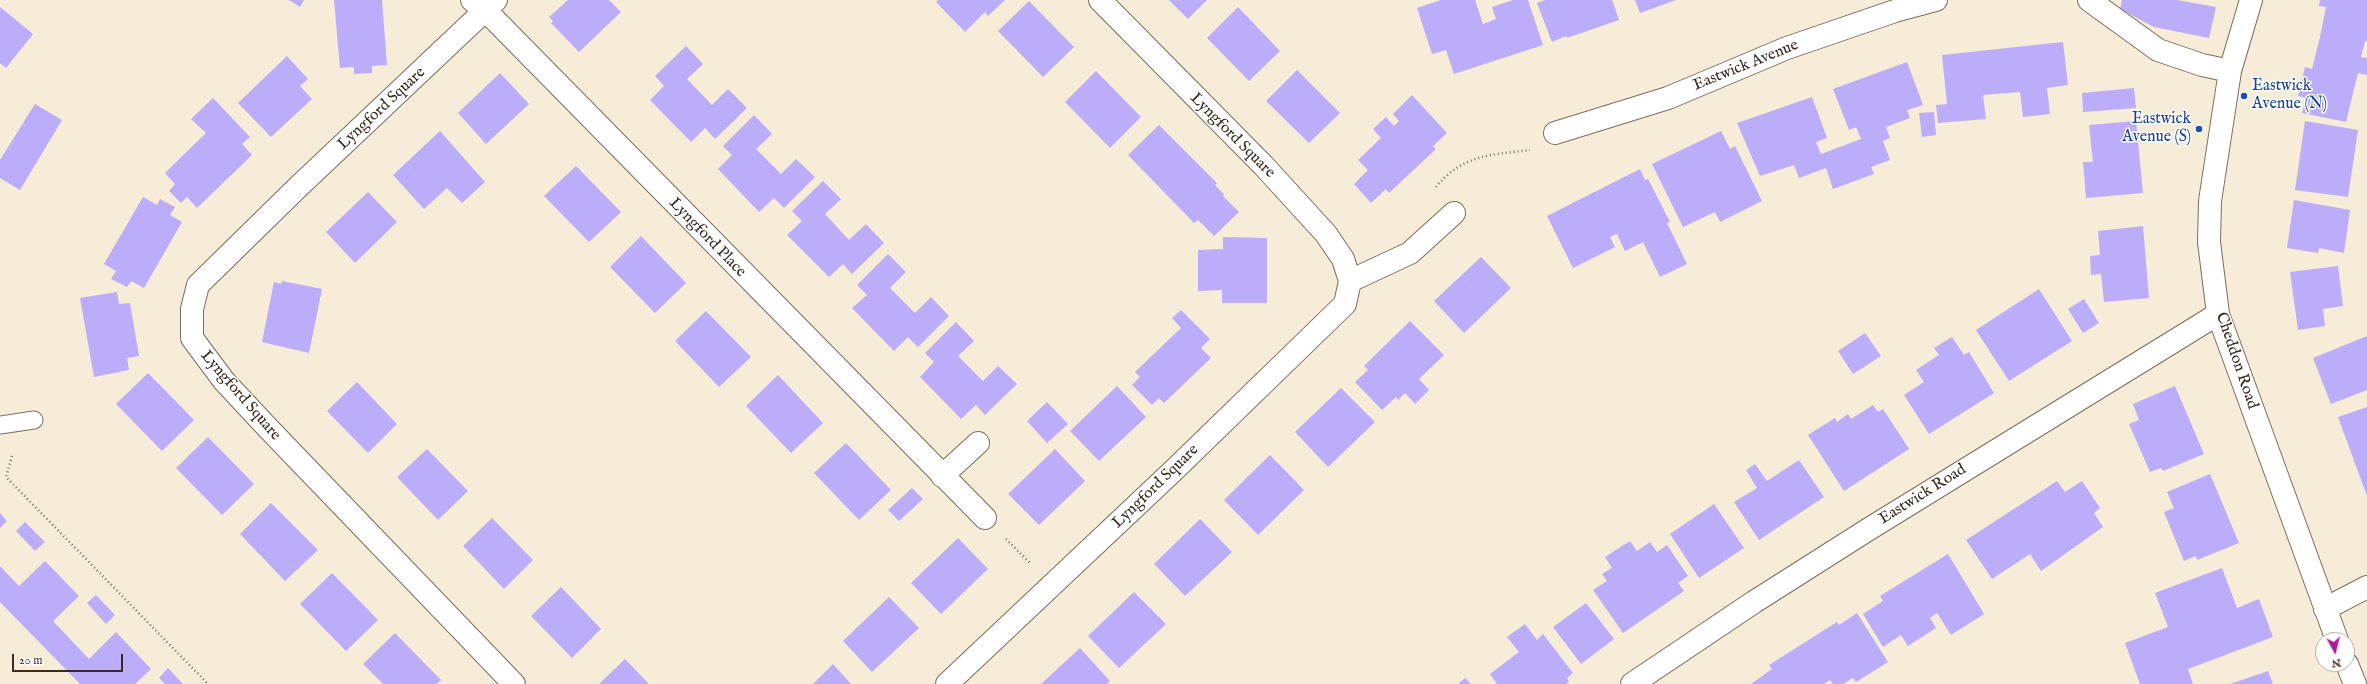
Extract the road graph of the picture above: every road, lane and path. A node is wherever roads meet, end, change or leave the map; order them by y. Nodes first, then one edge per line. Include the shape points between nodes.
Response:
1 (1100, 0) edge
2 (1936, 0) edge
3 (2089, 0) edge
4 (2251, 0) edge
5 (484, 4) edge
6 (2230, 71) junction
7 (1555, 133) joint
8 (1451, 217) joint
9 (1350, 281) junction
10 (2218, 314) junction
11 (34, 420) dead end
12 (0, 425) edge
13 (978, 443) dead end
14 (12, 456) dead end
15 (942, 476) junction
16 (985, 518) joint
17 (1050, 587) junction
18 (2367, 587) edge
19 (2325, 609) junction
20 (2334, 632) edge
21 (2350, 672) edge
22 (208, 684) edge
23 (514, 684) edge
24 (948, 684) edge
25 (1632, 684) edge
26 (2355, 684) edge

1 - 9 street, Lyngford Square via 1264,166 1326,234 1344,259
2 - 7 street, Eastwick Avenue via 1895,11 1787,48 1668,98
3 - 6 street via 2158,50 2202,65
4 - 6 street, Cheddon Road
5 - 15 street, Lyngford Place
5 - 23 street, Lyngford Square via 198,285 192,309 192,338 224,381 261,421
6 - 10 street, Cheddon Road via 2210,201 2209,242
7 - 8 path via 1551,145 1466,161 1433,190
8 - 9 street via 1410,253
9 - 17 street, Lyngford Square via 1345,304
10 - 19 street, Cheddon Road
10 - 25 street, Eastwick Road via 1869,528
11 - 12 lane
13 - 15 street
14 - 22 path via 6,477
15 - 16 street, Lyngford Place
16 - 17 path
17 - 24 street, Lyngford Square
18 - 19 street
19 - 20 street, Cheddon Road
21 - 26 street

